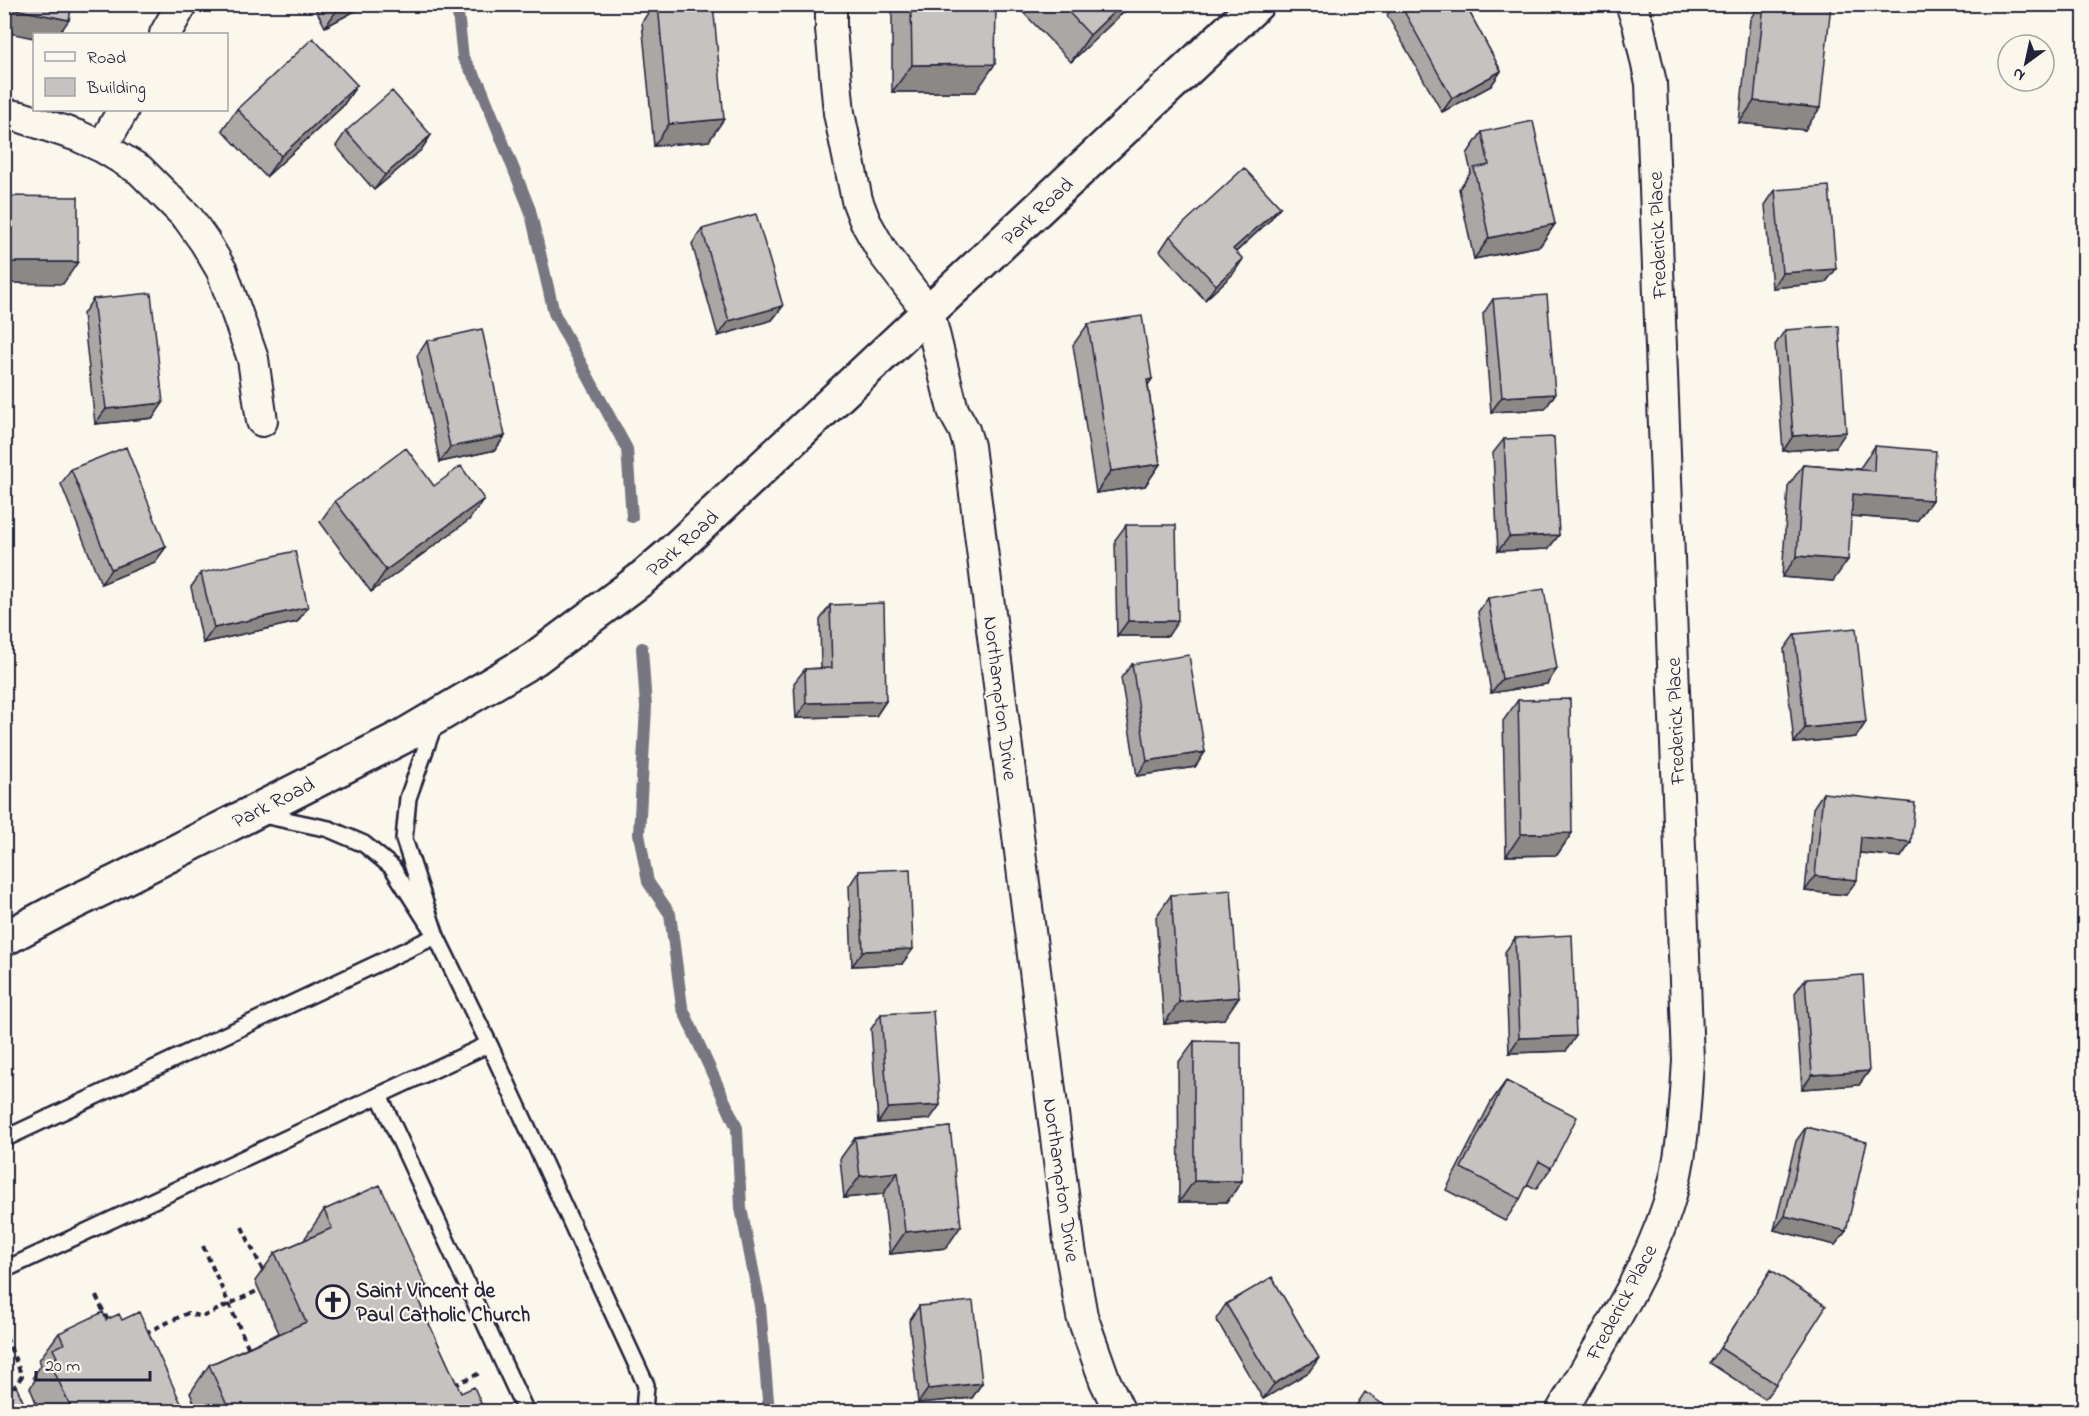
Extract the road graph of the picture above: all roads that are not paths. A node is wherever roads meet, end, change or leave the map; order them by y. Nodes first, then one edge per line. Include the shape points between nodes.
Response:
1 (182, 4) edge
2 (831, 4) edge
3 (1257, 4) edge
4 (1631, 4) edge
5 (166, 33) edge
6 (122, 111) edge
7 (4, 114) edge
8 (102, 147) junction
9 (929, 313) junction
10 (262, 421) dead end
11 (436, 716) junction
12 (252, 813) junction
13 (436, 936) junction
14 (4, 939) edge
15 (489, 1044) junction
16 (379, 1095) junction
17 (4, 1139) edge
18 (4, 1270) edge
19 (526, 1412) edge
20 (644, 1412) edge
21 (1120, 1412) edge
22 (1561, 1412) edge

1 - 5 street
2 - 9 street, Northampton Drive via 839,113 857,201 883,253
3 - 9 main road, Park Road
4 - 22 street, Frederick Place via 1651,83 1688,1060 1684,1133 1669,1204 1642,1271
6 - 8 street
7 - 8 street
8 - 10 street via 140,170 188,218 222,271 253,359
9 - 11 main road, Park Road via 640,580 534,659
9 - 21 street, Northampton Drive via 952,410 969,446 1070,1249 1082,1316
11 - 12 main road, Park Road
11 - 13 lane via 408,798 404,839
12 - 13 lane via 329,829 364,844 392,867
12 - 14 main road, Park Road
13 - 15 lane
13 - 17 lane
15 - 16 lane
15 - 20 lane via 646,1385
16 - 18 lane
16 - 19 lane

